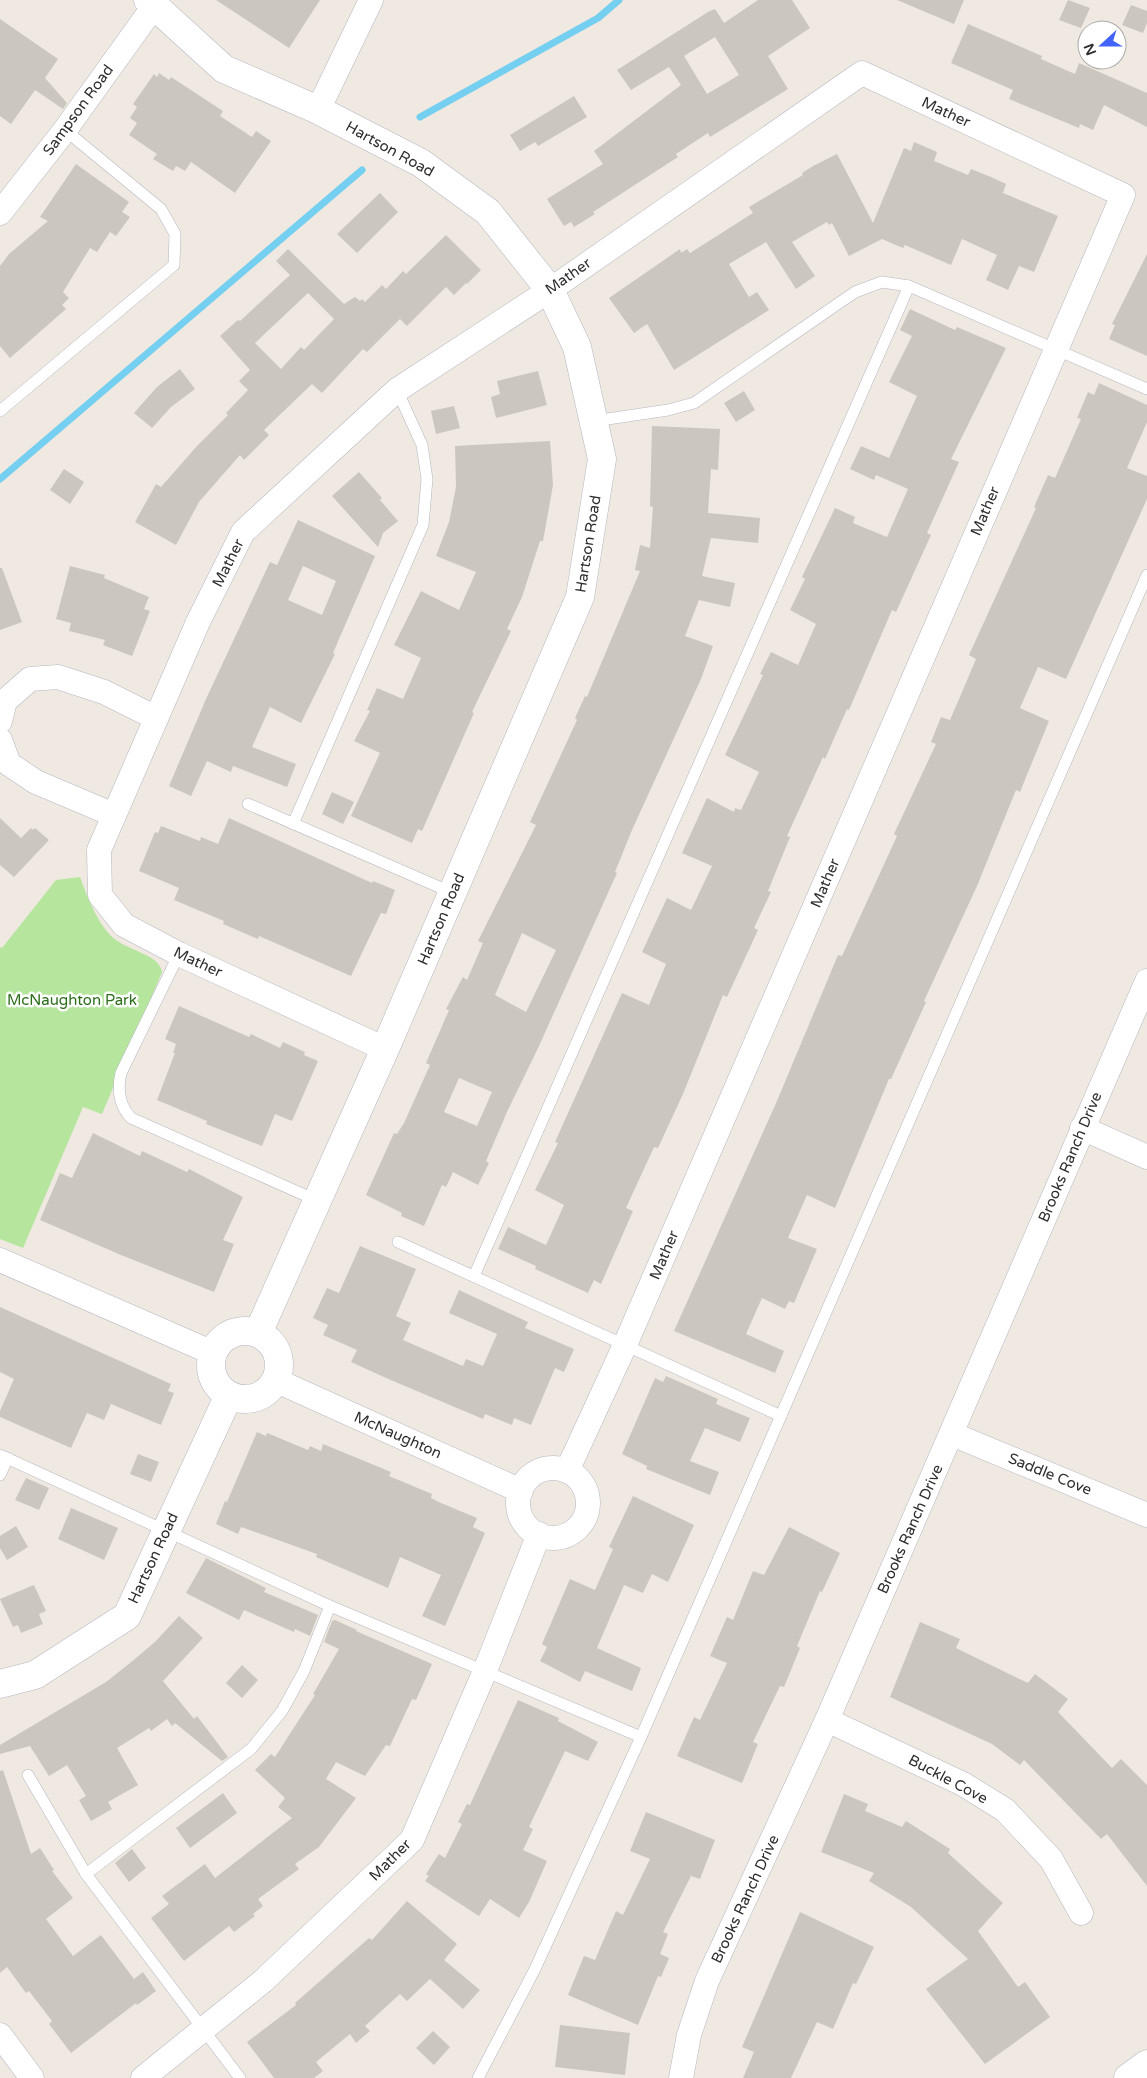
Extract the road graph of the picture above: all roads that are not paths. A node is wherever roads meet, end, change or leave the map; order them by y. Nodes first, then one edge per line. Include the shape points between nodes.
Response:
1 (371, 0) edge
2 (151, 3) edge
3 (318, 110) junction
4 (65, 130) junction
5 (0, 213) edge
6 (909, 286) junction
7 (550, 290) junction
8 (1055, 349) junction
9 (1147, 389) edge
10 (397, 390) junction
11 (0, 411) edge
12 (593, 421) junction
13 (1147, 576) edge
14 (156, 718) junction
15 (0, 721) edge
16 (0, 740) edge
17 (248, 804) dead end
18 (114, 815) junction
19 (293, 824) junction
20 (453, 893) junction
21 (180, 954) junction
22 (1147, 982) edge
23 (385, 1049) junction
24 (1082, 1128) junction
25 (1147, 1157) edge
26 (318, 1201) junction
27 (398, 1242) dead end
28 (0, 1260) edge
29 (474, 1276) junction
30 (258, 1333) junction
31 (625, 1345) junction
32 (213, 1353) junction
33 (275, 1380) junction
34 (229, 1395) junction
35 (781, 1416) junction
36 (952, 1434) junction
37 (4, 1457) edge
38 (567, 1470) junction
39 (0, 1475) edge
40 (521, 1491) junction
41 (1147, 1515) edge
42 (166, 1531) junction
43 (539, 1534) junction
44 (330, 1606) junction
45 (485, 1671) junction
46 (0, 1684) edge
47 (828, 1720) junction
48 (641, 1737) junction
49 (28, 1774) dead end
50 (86, 1874) junction
51 (1081, 1913) dead end
52 (203, 2029) junction
53 (0, 2035) edge
54 (1147, 2064) edge
55 (32, 2078) edge
56 (143, 2078) edge
57 (240, 2078) edge
58 (478, 2078) edge
59 (681, 2078) edge
60 (1128, 2078) edge

1 - 3 street
2 - 3 street, Hartson Road via 224,69
2 - 4 street, Sampson Road
3 - 7 street, Hartson Road via 421,163 488,212
4 - 5 street, Sampson Road
4 - 11 lane via 161,209 175,234 174,265
6 - 8 lane
6 - 12 lane via 882,282 855,292 694,403
6 - 29 lane
7 - 8 street, Mather via 862,73 1123,195
7 - 10 street, Mather
7 - 12 street, Hartson Road via 577,347
8 - 9 lane
8 - 31 street, Mather
10 - 14 street, Mather via 243,532 198,622
10 - 19 lane via 422,445 427,479 423,525
12 - 20 street, Hartson Road via 602,459 580,598
13 - 35 lane
14 - 15 street via 104,692 58,677 30,679 5,701
14 - 18 street, Mather
16 - 18 street via 9,764 36,782
17 - 19 lane
18 - 21 street, Mather via 99,850 100,895 124,925
19 - 20 lane
20 - 23 street, Hartson Road
21 - 23 street, Mather
21 - 26 lane via 121,1073 118,1085 126,1112 131,1118
22 - 24 street, Brooks Ranch Drive
23 - 26 street, Hartson Road
24 - 25 street
24 - 36 street, Brooks Ranch Drive
26 - 30 street, Hartson Road
27 - 29 lane
28 - 32 street
29 - 31 lane
30 - 32 street via 238,1331 225,1336
30 - 33 street via 274,1347 277,1359
31 - 35 lane
31 - 38 street, Mather
32 - 34 street via 212,1374 218,1386
33 - 34 street via 271,1388 257,1398 240,1400
33 - 40 street, McNaughton
34 - 42 street, Hartson Road
35 - 48 lane
36 - 41 street, Saddle Cove
36 - 47 street, Brooks Ranch Drive
37 - 39 lane
37 - 42 lane
38 - 40 street via 551,1469 534,1474
38 - 43 street via 584,1484 587,1515 573,1532 562,1536
40 - 43 street via 518,1501 522,1520
42 - 44 lane
42 - 46 street, Hartson Road via 126,1616 36,1675
43 - 45 street, Mather
44 - 45 lane
44 - 50 lane via 304,1671 282,1711 250,1749
45 - 48 lane
45 - 52 street, Mather via 412,1840 263,1982
47 - 51 street, Buckle Cove via 963,1784 1005,1810 1051,1859
47 - 59 street, Brooks Ranch Drive via 707,1981 689,2035
48 - 58 lane via 535,1969
49 - 50 lane
50 - 52 lane
52 - 56 street, Mather
52 - 57 lane
53 - 55 street
54 - 60 street

